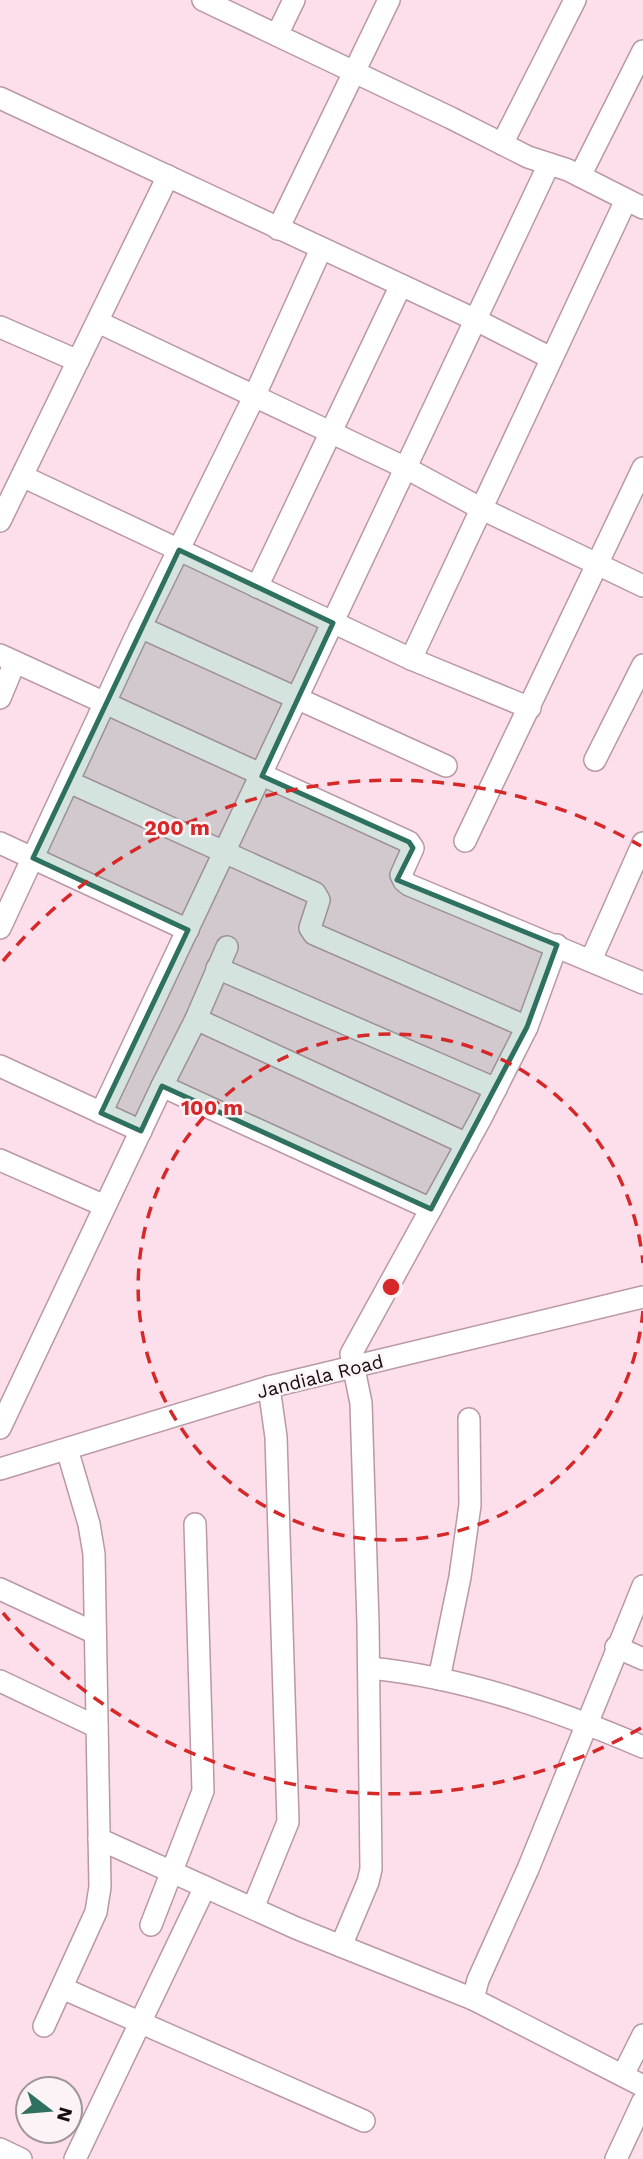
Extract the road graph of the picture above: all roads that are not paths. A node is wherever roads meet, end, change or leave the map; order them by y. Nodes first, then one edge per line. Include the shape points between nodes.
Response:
1 (203, 0) edge
2 (294, 0) edge
3 (389, 0) edge
4 (575, 0) edge
5 (277, 35) junction
6 (643, 51) edge
7 (355, 72) junction
8 (0, 98) edge
9 (502, 144) junction
10 (549, 164) junction
11 (168, 176) junction
12 (580, 176) junction
13 (635, 204) edge
14 (278, 229) junction
15 (321, 248) junction
16 (401, 285) junction
17 (476, 320) junction
18 (98, 322) junction
19 (0, 327) edge
20 (551, 358) junction
21 (78, 361) junction
22 (254, 397) junction
23 (330, 432) junction
24 (406, 468) junction
25 (643, 468) edge
26 (22, 476) junction
27 (482, 509) junction
28 (0, 521) edge
29 (179, 550) junction
30 (598, 564) junction
31 (643, 586) edge
32 (257, 587) junction
33 (333, 623) junction
34 (140, 627) junction
35 (8, 659) edge
36 (411, 659) junction
37 (643, 665) edge
38 (0, 698) edge
39 (298, 698) junction
40 (106, 704) junction
41 (530, 708) junction
42 (595, 760) dead end
43 (446, 766) dead end
44 (262, 776) junction
45 (69, 782) junction
46 (465, 841) dead end
47 (0, 843) edge
48 (643, 843) edge
49 (225, 851) junction
50 (33, 858) junction
51 (0, 928) edge
52 (188, 930) junction
53 (557, 945) junction
54 (227, 947) dead end
55 (591, 960) junction
56 (217, 968) junction
57 (643, 983) edge
58 (196, 1019) junction
59 (527, 1027) junction
60 (0, 1066) edge
61 (162, 1086) junction
62 (496, 1089) junction
63 (101, 1113) junction
64 (141, 1130) junction
65 (467, 1144) junction
66 (0, 1160) edge
67 (105, 1206) junction
68 (431, 1209) junction
69 (643, 1297) edge
70 (353, 1368) junction
71 (269, 1387) junction
72 (470, 1419) dead end
73 (0, 1428) edge
74 (66, 1449) junction
75 (0, 1469) edge
76 (195, 1524) dead end
77 (643, 1586) edge
78 (0, 1589) edge
79 (95, 1633) junction
80 (616, 1647) junction
81 (643, 1659) edge
82 (369, 1668) junction
83 (439, 1679) junction
84 (0, 1681) edge
85 (587, 1723) junction
86 (97, 1727) junction
87 (643, 1747) edge
88 (99, 1839) junction
89 (173, 1872) junction
90 (205, 1887) junction
91 (253, 1908) junction
92 (151, 1926) dead end
93 (341, 1946) junction
94 (62, 1987) junction
95 (473, 1999) junction
96 (139, 2022) junction
97 (44, 2026) dead end
98 (643, 2035) edge
99 (623, 2075) junction
100 (643, 2086) edge
101 (643, 2101) edge
102 (364, 2121) dead end
103 (0, 2149) edge
104 (21, 2159) edge
105 (75, 2159) edge
106 (616, 2159) edge

1 - 5 street
2 - 5 street
3 - 7 street
4 - 9 street
5 - 7 street
6 - 12 street
7 - 9 street
7 - 14 street
8 - 11 street
9 - 10 street
10 - 12 street
10 - 17 street
11 - 14 street
11 - 18 street
12 - 13 street
13 - 20 street
14 - 15 street
15 - 16 street
15 - 22 street
16 - 17 street
16 - 23 street
17 - 20 street
17 - 24 street
18 - 21 street
18 - 22 street
19 - 21 street
20 - 27 street
21 - 26 street
22 - 23 street
22 - 29 street
23 - 24 street
23 - 32 street
24 - 27 street
24 - 33 street
25 - 30 street
26 - 28 street
26 - 29 street
27 - 30 street
27 - 36 street
29 - 32 street
29 - 34 street
30 - 31 street
30 - 41 street
32 - 33 street
33 - 36 street
33 - 39 street
34 - 39 street
34 - 40 street
35 - 38 street
35 - 40 street
36 - 41 street
37 - 42 street
39 - 43 street
39 - 44 street
40 - 44 street
40 - 45 street
41 - 46 street
44 - 49 street
44 - 53 street via 409,842 413,848 401,875 409,884
45 - 49 street
45 - 50 street
47 - 50 street
48 - 55 street
49 - 52 street
49 - 59 street via 315,893 319,900 310,928 314,934
50 - 51 street
50 - 52 street
52 - 63 street
53 - 55 street
53 - 59 street
54 - 56 street
55 - 57 street
56 - 58 street
56 - 62 street
58 - 61 street
58 - 65 street
59 - 62 street
60 - 63 street
61 - 64 street
61 - 68 street
62 - 65 street
63 - 64 street
64 - 67 street
65 - 68 street
66 - 67 street
67 - 73 street
68 - 70 street via 351,1354
69 - 70 street, Jandiala Road
70 - 71 street, Jandiala Road
70 - 82 street via 361,1403
71 - 74 street, Jandiala Road
71 - 91 street via 276,1437 288,1822
72 - 83 street via 470,1506
74 - 75 street, Jandiala Road
74 - 79 street via 94,1554
76 - 89 street via 203,1791
77 - 80 street
78 - 79 street
79 - 86 street
80 - 81 street
80 - 85 street
82 - 83 street
82 - 93 street via 372,1869
83 - 85 street
84 - 86 street
85 - 87 street
85 - 95 street
86 - 88 street
88 - 89 street
88 - 94 street via 96,1912
89 - 90 street
89 - 92 street
90 - 91 street
90 - 96 street
91 - 93 street
93 - 95 street
94 - 96 street
94 - 97 street
95 - 99 street
96 - 102 street
96 - 105 street
98 - 99 street
99 - 100 street
101 - 106 street
103 - 104 street

